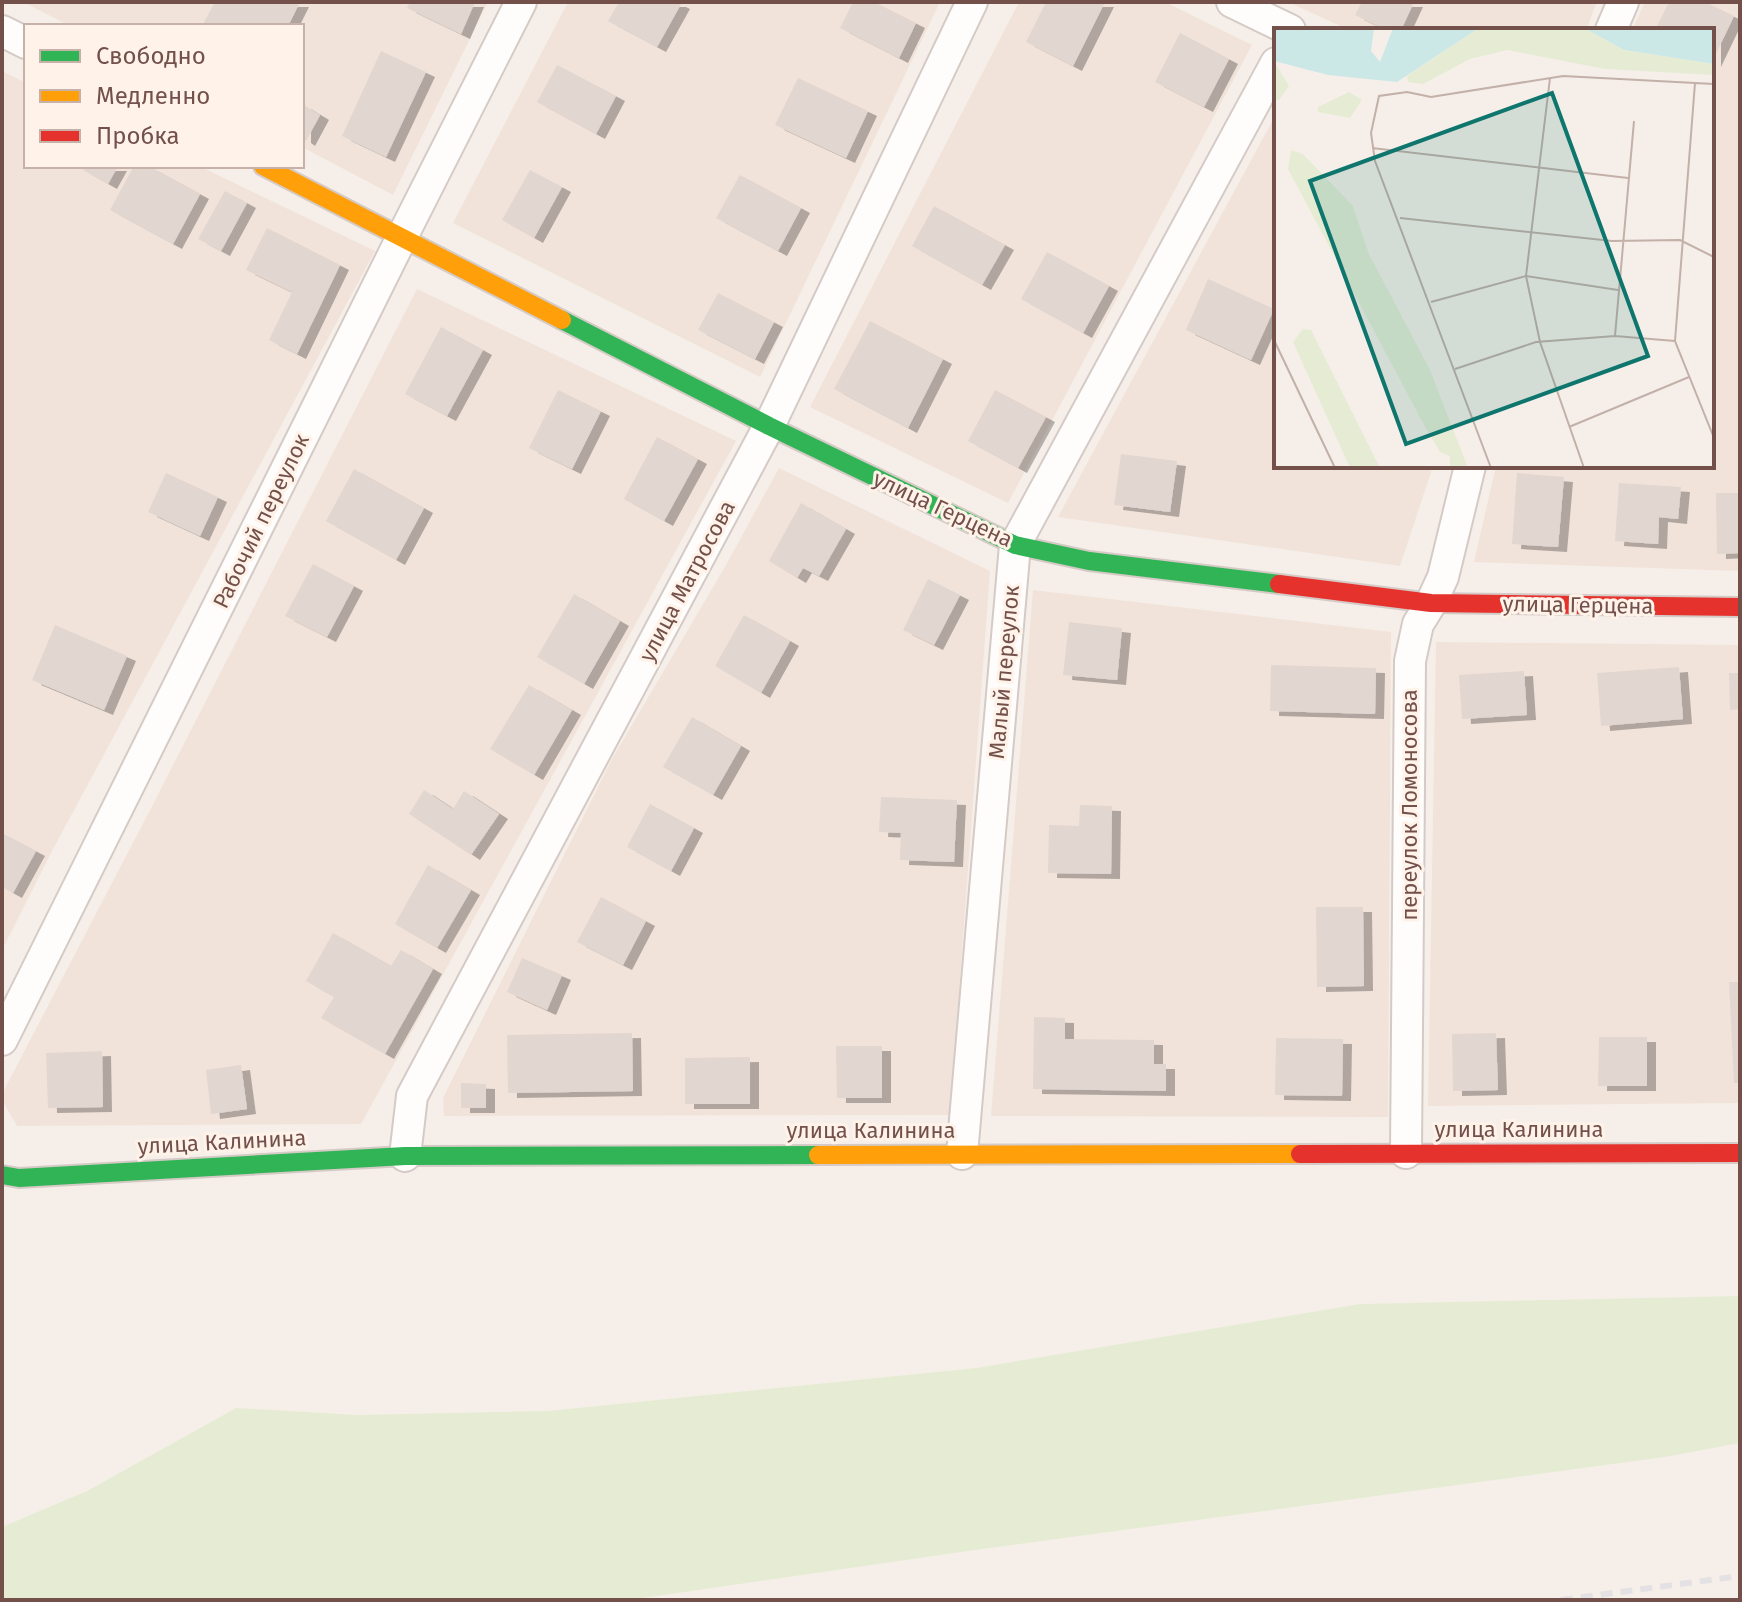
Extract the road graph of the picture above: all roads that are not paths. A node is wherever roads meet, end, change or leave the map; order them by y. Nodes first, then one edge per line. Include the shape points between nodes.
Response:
1 (521, 2) edge
2 (972, 2) edge
3 (1232, 2) edge
4 (1623, 2) edge
5 (1286, 28) edge
6 (1612, 28) edge
7 (2, 31) edge
8 (24, 42) edge
9 (1274, 67) edge
10 (267, 168) edge
11 (402, 237) junction
12 (769, 426) junction
13 (1470, 468) edge
14 (1015, 545) junction
15 (1431, 603) junction
16 (1740, 607) edge
17 (2, 1040) edge
18 (1406, 1153) junction
19 (1740, 1153) edge
20 (962, 1154) junction
21 (405, 1156) junction
22 (2, 1175) edge

1 - 11 street, Рабочий переулок
2 - 12 street, улица Матросова
3 - 5 street
4 - 6 street
7 - 8 street
9 - 14 street, Малый переулок
10 - 11 street, улица Герцена
11 - 12 street, улица Герцена
11 - 17 street, Рабочий переулок
12 - 14 street, улица Герцена
12 - 21 street, улица Матросова via 412,1096
13 - 15 street, переулок Ломоносова via 1443,577
14 - 15 street, улица Герцена via 1089,561
14 - 20 street, Малый переулок
15 - 16 street, улица Герцена
15 - 18 street, переулок Ломоносова via 1418,624 1410,661
18 - 19 street, улица Калинина
18 - 20 street, улица Калинина
20 - 21 street, улица Калинина
21 - 22 street, улица Калинина

